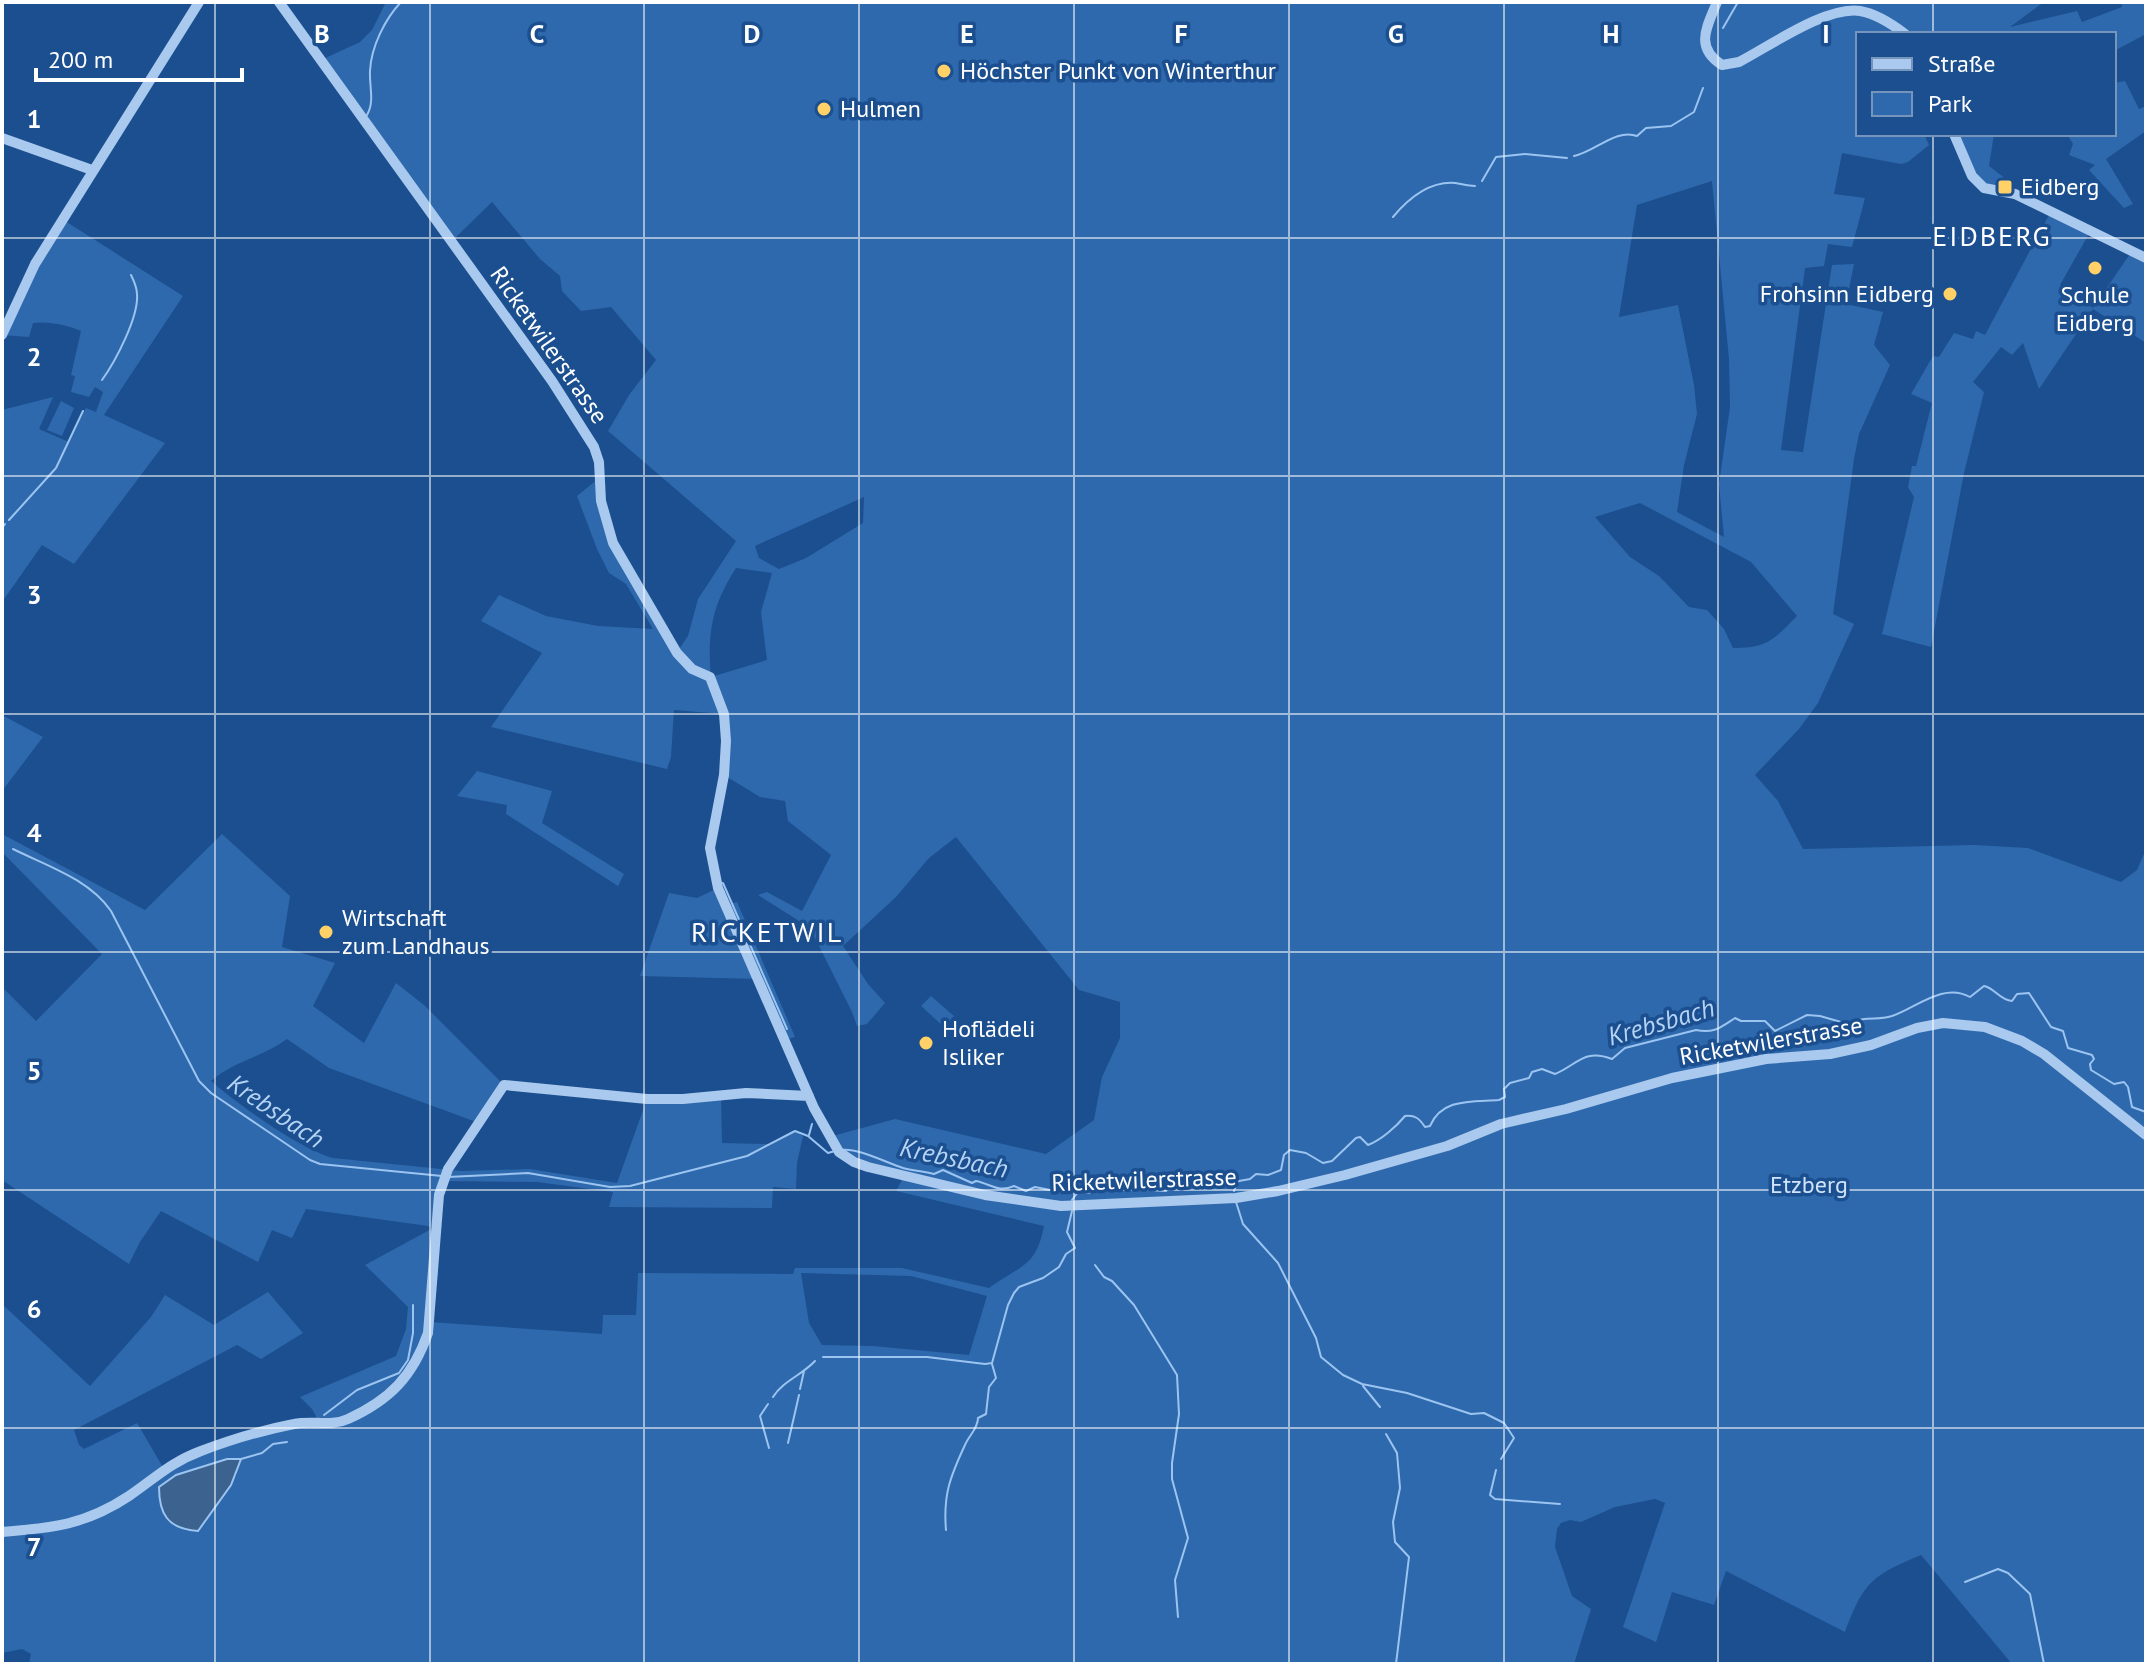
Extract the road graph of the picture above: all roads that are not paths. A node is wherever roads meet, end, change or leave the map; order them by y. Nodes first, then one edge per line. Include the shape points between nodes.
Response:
1 (199, 2) edge
2 (279, 2) edge
3 (1717, 2) edge
4 (1903, 32) edge
5 (1955, 136) edge
6 (2, 138) edge
7 (92, 170) junction
8 (2146, 258) edge
9 (2, 335) edge
10 (809, 1096) junction
11 (2146, 1135) edge
12 (2, 1532) edge

1 - 7 street
2 - 10 street, Ricketwilerstrasse via 586,433 598,455 601,501 613,543 677,653 692,669 710,677 724,714 726,741 722,791 710,840 713,870
3 - 4 street via 1705,34 1706,49 1722,65 1739,62 1840,11 1861,11
5 - 8 street via 1972,176 1984,188 2015,194
6 - 7 street
7 - 9 street via 35,264
10 - 11 street, Ricketwilerstrasse via 839,1152 883,1172 1061,1206 1236,1198 1360,1171 1501,1124 1672,1078 1766,1059 1830,1054 1943,1023 1985,1027 2022,1041
10 - 12 street via 746,1093 647,1099 504,1085 443,1181 428,1333 407,1378 359,1413 332,1424 297,1423 198,1452 163,1469 129,1496 70,1525

